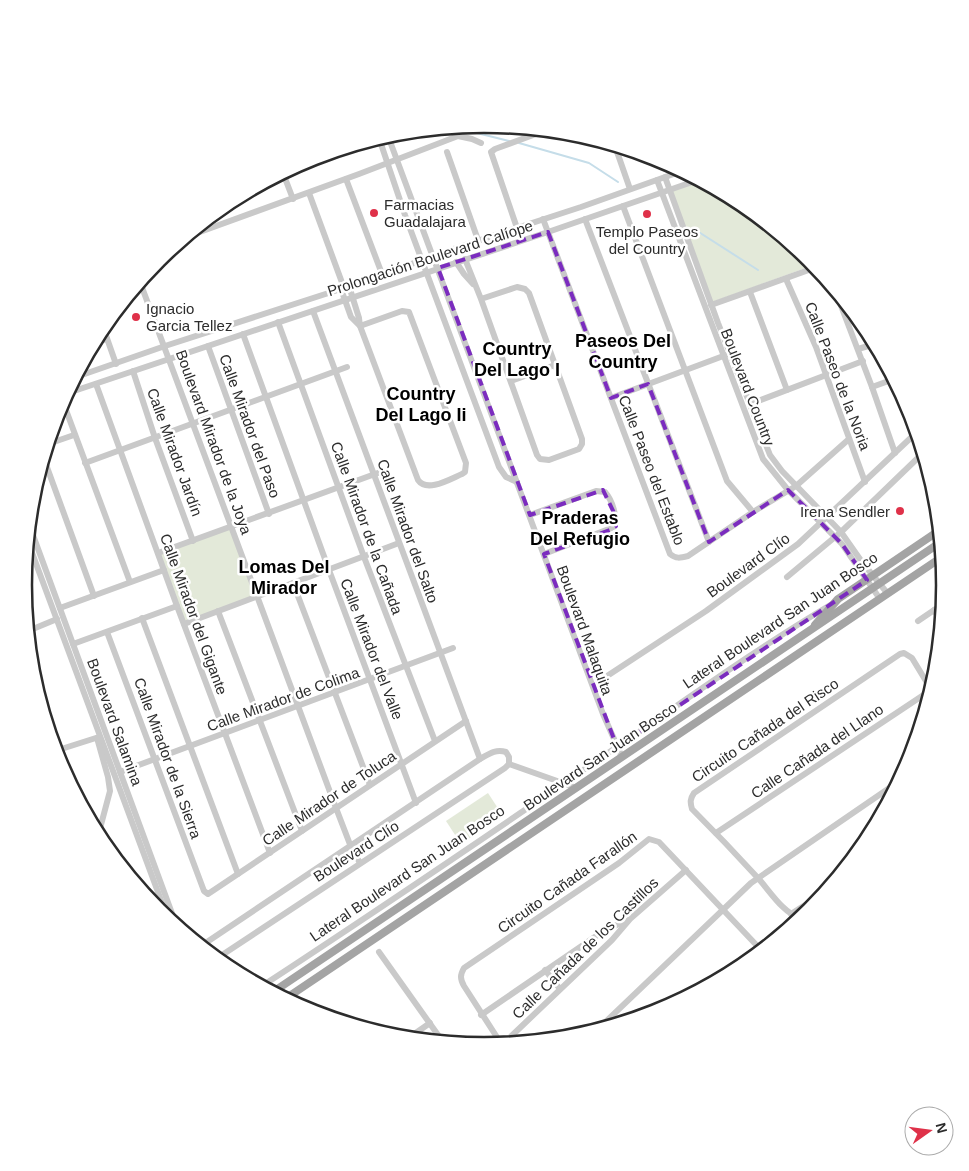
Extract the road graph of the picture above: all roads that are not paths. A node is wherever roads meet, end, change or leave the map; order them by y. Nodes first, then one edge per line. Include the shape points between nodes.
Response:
1 (530, 136) edge
2 (390, 143) edge
3 (481, 143) dead end
4 (381, 146) edge
5 (447, 152) dead end
6 (618, 154) edge
7 (396, 160) junction
8 (386, 164) junction
9 (672, 175) edge
10 (665, 177) junction
11 (346, 179) junction
12 (286, 180) edge
13 (657, 180) junction
14 (690, 183) edge
15 (630, 189) junction
16 (670, 190) junction
17 (662, 192) junction
18 (309, 193) junction
19 (293, 199) junction
20 (623, 206) junction
21 (543, 219) junction
22 (585, 219) junction
23 (517, 228) junction
24 (205, 230) edge
25 (548, 232) junction
26 (478, 240) junction
27 (432, 257) junction
28 (464, 259) junction
29 (422, 260) junction
30 (456, 262) junction
31 (438, 268) junction
32 (808, 270) edge
33 (427, 272) junction
34 (382, 274) junction
35 (786, 279) junction
36 (476, 287) junction
37 (344, 288) junction
38 (143, 290) edge
39 (750, 292) junction
40 (352, 297) junction
41 (481, 299) junction
42 (344, 300) junction
43 (712, 305) junction
44 (843, 310) edge
45 (313, 311) junction
46 (844, 313) joint
47 (278, 322) junction
48 (360, 326) junction
49 (244, 334) junction
50 (107, 339) edge
51 (164, 346) junction
52 (208, 346) junction
53 (868, 346) edge
54 (858, 349) junction
55 (726, 355) junction
56 (169, 359) junction
57 (863, 361) junction
58 (116, 364) junction
59 (555, 365) junction
60 (347, 367) dead end
61 (685, 370) junction
62 (133, 371) junction
63 (335, 371) junction
64 (85, 374) edge
65 (826, 376) junction
66 (511, 381) junction
67 (888, 381) edge
68 (96, 384) junction
69 (300, 384) junction
70 (648, 384) junction
71 (872, 387) junction
72 (77, 390) edge
73 (787, 390) junction
74 (266, 396) junction
75 (611, 398) junction
76 (750, 404) junction
77 (231, 409) junction
78 (67, 413) edge
79 (192, 423) junction
80 (74, 435) junction
81 (912, 437) edge
82 (155, 438) junction
83 (849, 439) junction
84 (56, 441) edge
85 (120, 450) junction
86 (896, 453) junction
87 (918, 459) edge
88 (85, 463) junction
89 (48, 470) edge
90 (386, 470) dead end
91 (374, 475) junction
92 (518, 482) junction
93 (866, 482) junction
94 (796, 486) junction
95 (339, 488) junction
96 (788, 490) junction
97 (304, 501) junction
98 (752, 512) junction
99 (269, 514) junction
100 (530, 515) junction
101 (828, 517) junction
102 (820, 523) junction
103 (232, 527) junction
104 (842, 532) junction
105 (934, 533) edge
106 (836, 538) junction
107 (35, 539) edge
108 (193, 541) junction
109 (709, 542) junction
110 (400, 543) junction
111 (935, 546) edge
112 (912, 548) junction
113 (158, 553) junction
114 (544, 554) junction
115 (33, 555) edge
116 (919, 556) junction
117 (364, 557) junction
118 (936, 561) edge
119 (926, 568) junction
120 (164, 570) junction
121 (329, 570) junction
122 (787, 577) dead end
123 (870, 577) junction
124 (130, 582) junction
125 (293, 583) junction
126 (880, 583) junction
127 (872, 588) junction
128 (888, 594) junction
129 (94, 596) junction
130 (258, 596) junction
131 (880, 599) junction
132 (833, 604) junction
133 (177, 606) junction
134 (60, 608) junction
135 (934, 610) joint
136 (218, 611) junction
137 (936, 613) edge
138 (142, 618) junction
139 (57, 619) junction
140 (918, 621) dead end
141 (184, 624) junction
142 (34, 628) edge
143 (811, 631) junction
144 (107, 632) junction
145 (73, 644) junction
146 (453, 648) dead end
147 (440, 653) junction
148 (405, 666) junction
149 (370, 680) junction
150 (601, 680) dead end
151 (926, 682) edge
152 (335, 692) junction
153 (922, 697) edge
154 (298, 706) junction
155 (260, 720) junction
156 (466, 721) junction
157 (225, 734) junction
158 (98, 737) junction
159 (435, 741) junction
160 (190, 746) junction
161 (617, 747) junction
162 (63, 748) edge
163 (622, 758) junction
164 (480, 759) junction
165 (155, 760) junction
166 (402, 764) junction
167 (508, 764) junction
168 (120, 772) junction
169 (564, 783) junction
170 (370, 785) junction
171 (577, 788) junction
172 (888, 789) edge
173 (416, 803) junction
174 (556, 803) junction
175 (336, 808) junction
176 (563, 813) junction
177 (101, 824) edge
178 (302, 831) junction
179 (716, 834) junction
180 (351, 847) junction
181 (270, 853) junction
182 (360, 863) junction
183 (686, 870) junction
184 (238, 874) junction
185 (758, 878) junction
186 (206, 893) joint
187 (160, 899) edge
188 (802, 907) edge
189 (723, 909) junction
190 (172, 911) edge
191 (791, 914) joint
192 (630, 919) junction
193 (206, 942) edge
194 (757, 946) edge
195 (379, 952) dead end
196 (223, 954) edge
197 (545, 970) junction
198 (268, 982) edge
199 (279, 988) edge
200 (560, 989) junction
201 (292, 994) edge
202 (482, 1014) junction
203 (607, 1020) edge
204 (430, 1023) junction
205 (417, 1032) edge
206 (439, 1035) edge
207 (509, 1037) edge
208 (498, 1038) edge

1 - 23 street via 491,152
2 - 7 street, Boulevard Malaquita
3 - 7 street via 458,136
4 - 8 street
5 - 26 street
6 - 15 street
7 - 8 street
7 - 27 street, Boulevard Malaquita
8 - 11 street
8 - 29 street
9 - 10 street, Prolongación Boulevard Calíope
10 - 13 street, Prolongación Boulevard Calíope
10 - 16 street, Boulevard Country
11 - 18 street
11 - 34 street
12 - 19 street
13 - 15 street, Prolongación Boulevard Calíope
13 - 17 street, Boulevard Country
14 - 16 street, Prolongación Boulevard Calíope
15 - 21 street, Prolongación Boulevard Calíope
16 - 17 street, Prolongación Boulevard Calíope
16 - 43 street, Boulevard Country
17 - 20 street, Prolongación Boulevard Calíope
17 - 55 street, Boulevard Country
18 - 19 street
18 - 37 street
19 - 24 street
20 - 22 street, Prolongación Boulevard Calíope
20 - 61 street
21 - 23 street, Prolongación Boulevard Calíope
21 - 25 street, Calle Paseo del Establo
22 - 25 street, Prolongación Boulevard Calíope
22 - 70 street
23 - 26 street, Prolongación Boulevard Calíope
25 - 28 street, Prolongación Boulevard Calíope
25 - 75 street, Calle Paseo del Establo
26 - 27 street, Prolongación Boulevard Calíope
27 - 29 street, Prolongación Boulevard Calíope
27 - 31 street, Boulevard Malaquita
28 - 30 street, Prolongación Boulevard Calíope
28 - 36 street
29 - 33 street
29 - 34 street, Prolongación Boulevard Calíope
30 - 31 street, Prolongación Boulevard Calíope
30 - 36 street
31 - 33 street, Prolongación Boulevard Calíope
31 - 92 street, Boulevard Malaquita
32 - 35 street
33 - 40 street, Prolongación Boulevard Calíope
33 - 92 street via 498,467 506,477
34 - 37 street, Prolongación Boulevard Calíope
35 - 39 street
35 - 65 street, Calle Paseo de la Noria
36 - 41 street
37 - 40 street
37 - 42 street
37 - 51 street, Prolongación Boulevard Calíope
38 - 51 street, Boulevard Mirador de la Joya
39 - 43 street
39 - 73 street
40 - 42 street, Prolongación Boulevard Calíope
40 - 48 street
41 - 59 street via 517,287 525,289
41 - 66 street
42 - 45 street, Prolongación Boulevard Calíope
42 - 48 street via 351,317
43 - 55 street, Boulevard Country
44 - 46 street
45 - 47 street, Prolongación Boulevard Calíope
45 - 63 street, Calle Mirador del Salto
46 - 54 street
47 - 49 street, Prolongación Boulevard Calíope
47 - 69 street, Calle Mirador de la Cañada
48 - 48 street via 420,484 428,486 465,472 466,463 409,312 402,311
49 - 52 street, Prolongación Boulevard Calíope
49 - 74 street, Calle Mirador del Valle
50 - 58 street
51 - 56 street, Boulevard Mirador de la Joya
51 - 58 street, Prolongación Boulevard Calíope
52 - 56 street, Prolongación Boulevard Calíope
52 - 77 street, Calle Mirador del Paso
53 - 54 street
54 - 57 street
55 - 61 street
55 - 76 street, Boulevard Country
55 - 96 street, Boulevard Country via 760,453
56 - 62 street, Prolongación Boulevard Calíope
56 - 79 street, Boulevard Mirador de la Joya
57 - 65 street
57 - 71 street
58 - 64 street, Prolongación Boulevard Calíope
59 - 66 street
59 - 66 street via 582,439 575,452 549,460 540,459
60 - 63 street
61 - 70 street
61 - 98 street via 727,481
62 - 68 street, Prolongación Boulevard Calíope
62 - 82 street, Calle Mirador Jardín
63 - 69 street
63 - 91 street, Calle Mirador del Salto
65 - 73 street
65 - 83 street, Calle Paseo de la Noria
67 - 71 street
68 - 72 street, Prolongación Boulevard Calíope
68 - 85 street, Calle Mirador del Gigante
69 - 74 street
69 - 95 street, Calle Mirador de la Cañada
70 - 75 street
70 - 109 street
71 - 86 street
73 - 76 street
74 - 77 street
74 - 97 street, Calle Mirador del Valle
75 - 109 street, Calle Paseo del Establo via 670,554 681,558
76 - 94 street, Boulevard Country via 770,455
77 - 79 street
77 - 99 street, Calle Mirador del Paso
78 - 80 street
79 - 82 street
79 - 103 street, Boulevard Mirador de la Joya
80 - 84 street
80 - 88 street
81 - 86 street, Boulevard Clío
82 - 85 street
82 - 108 street, Calle Mirador Jardín
83 - 93 street, Calle Paseo de la Noria
83 - 94 street, Calle Paseo del Establo
85 - 88 street
85 - 113 street, Calle Mirador del Gigante
86 - 93 street, Boulevard Clío
87 - 104 street, Boulevard Clío
88 - 124 street
89 - 129 street
90 - 91 street
91 - 95 street
91 - 110 street, Calle Mirador del Salto
92 - 100 street, Boulevard Malaquita
93 - 101 street, Boulevard Clío
94 - 96 street, Calle Paseo del Establo
94 - 101 street, Boulevard Country
95 - 97 street
95 - 117 street, Calle Mirador de la Cañada
96 - 98 street, Calle Paseo del Establo
96 - 102 street, Boulevard Country
97 - 99 street
97 - 121 street, Calle Mirador del Valle
98 - 109 street, Calle Paseo del Establo
99 - 103 street
100 - 114 street, Boulevard Malaquita
100 - 114 street via 596,492 605,492 616,517 614,527
101 - 102 street, Boulevard Clío
101 - 104 street, Boulevard Country
102 - 106 street, Boulevard Country
102 - 150 street, Boulevard Clío via 798,544 706,611
103 - 108 street
103 - 130 street, Boulevard Mirador de la Joya
104 - 106 street, Boulevard Clío
104 - 123 street, Boulevard Country
105 - 112 main road, Lateral Boulevard San Juan Bosco
106 - 122 street, Boulevard Clío
106 - 123 street, Boulevard Country
107 - 134 street, Boulevard Salamina
108 - 113 street
110 - 117 street
110 - 147 street, Calle Mirador del Salto
111 - 116 main road, Boulevard San Juan Bosco
112 - 116 main road
112 - 123 main road, Lateral Boulevard San Juan Bosco
113 - 120 street, Calle Mirador del Gigante
114 - 161 street, Boulevard Malaquita
115 - 139 street, Boulevard Salamina
116 - 119 main road
116 - 126 main road, Boulevard San Juan Bosco
117 - 121 street
117 - 148 street, Calle Mirador de la Cañada
118 - 119 main road, Boulevard San Juan Bosco
119 - 128 main road, Boulevard San Juan Bosco
120 - 124 street
120 - 133 street, Calle Mirador del Gigante
121 - 125 street
121 - 149 street, Calle Mirador del Valle
123 - 126 street, Boulevard Country
123 - 127 street, Boulevard Country
123 - 132 main road, Lateral Boulevard San Juan Bosco
124 - 129 street
125 - 130 street
125 - 152 street
126 - 127 main road, Boulevard San Juan Bosco
126 - 128 street, Boulevard Country
127 - 131 street, Boulevard Country
127 - 143 main road, Boulevard San Juan Bosco
128 - 131 main road, Boulevard San Juan Bosco
129 - 134 street
130 - 136 street
130 - 154 street, Boulevard Mirador de la Joya
131 - 176 main road, Boulevard San Juan Bosco
132 - 143 main road
132 - 161 street, Lateral Boulevard San Juan Bosco
133 - 138 street
133 - 141 street, Calle Mirador del Gigante
134 - 145 street, Boulevard Salamina
135 - 137 street
135 - 140 street
136 - 141 street
136 - 155 street
138 - 144 street
138 - 160 street
139 - 142 street
139 - 158 street, Boulevard Salamina
141 - 157 street, Calle Mirador del Gigante
143 - 163 main road, Boulevard San Juan Bosco
144 - 145 street
144 - 165 street, Calle Mirador de la Sierra
145 - 168 street, Boulevard Salamina
146 - 147 street, Calle Mirador de Colima
147 - 148 street, Calle Mirador de Colima
147 - 156 street, Calle Mirador del Salto
148 - 149 street, Calle Mirador de Colima
148 - 159 street, Calle Mirador de la Cañada
149 - 152 street, Calle Mirador de Colima
149 - 166 street, Calle Mirador del Valle
151 - 179 street, Circuito Cañada del Risco via 912,658 904,654 897,656 694,793 690,803 692,809
152 - 154 street, Calle Mirador de Colima
152 - 170 street
153 - 179 street, Calle Cañada del Llano
154 - 155 street, Calle Mirador de Colima
154 - 175 street, Boulevard Mirador de la Joya
155 - 157 street, Calle Mirador de Colima
155 - 178 street
156 - 159 street, Calle Mirador de Toluca
156 - 164 street, Calle Mirador del Salto
157 - 160 street, Calle Mirador de Colima
157 - 181 street, Calle Mirador del Gigante
158 - 162 street
158 - 177 street via 110,791
158 - 187 street, Boulevard Salamina
159 - 166 street, Calle Mirador de Toluca
160 - 165 street, Calle Mirador de Colima
160 - 184 street
161 - 163 street, Boulevard Malaquita
161 - 169 street, Lateral Boulevard San Juan Bosco
163 - 171 main road, Boulevard San Juan Bosco
164 - 167 street via 501,750 509,757
164 - 173 street
165 - 168 street, Calle Mirador de Colima
165 - 186 street, Calle Mirador de la Sierra
166 - 170 street, Calle Mirador de Toluca
166 - 173 street, Calle Mirador del Valle
167 - 169 street
167 - 182 street, Boulevard Clío
168 - 190 street, Boulevard Salamina
169 - 171 street
169 - 198 street, Lateral Boulevard San Juan Bosco
170 - 175 street, Calle Mirador de Toluca
171 - 174 main road, Boulevard San Juan Bosco
172 - 185 street
173 - 180 street
174 - 176 main road
174 - 199 main road, Boulevard San Juan Bosco
175 - 178 street, Calle Mirador de Toluca
175 - 180 street, Boulevard Mirador de la Joya
176 - 201 main road, Boulevard San Juan Bosco
178 - 181 street, Calle Mirador de Toluca
179 - 185 street, Circuito Cañada del Risco
180 - 182 street, Boulevard Mirador de la Joya
180 - 193 street
181 - 184 street, Calle Mirador de Toluca
182 - 196 street, Boulevard Clío
183 - 189 street, Circuito Cañada Farallón
183 - 192 street, Calle Cañada de los Castillos
183 - 202 street, Circuito Cañada Farallón via 659,842 649,839 619,863 464,968 461,980
184 - 186 street, Calle Mirador de Toluca
185 - 189 street
185 - 191 street, Circuito Cañada del Risco
188 - 191 street
189 - 194 street, Circuito Cañada Farallón
189 - 203 street
192 - 197 street via 605,930
192 - 200 street, Calle Cañada de los Castillos
195 - 204 street
197 - 200 street
197 - 202 street
200 - 207 street, Calle Cañada de los Castillos
202 - 208 street, Circuito Cañada Farallón
204 - 205 street
204 - 206 street

